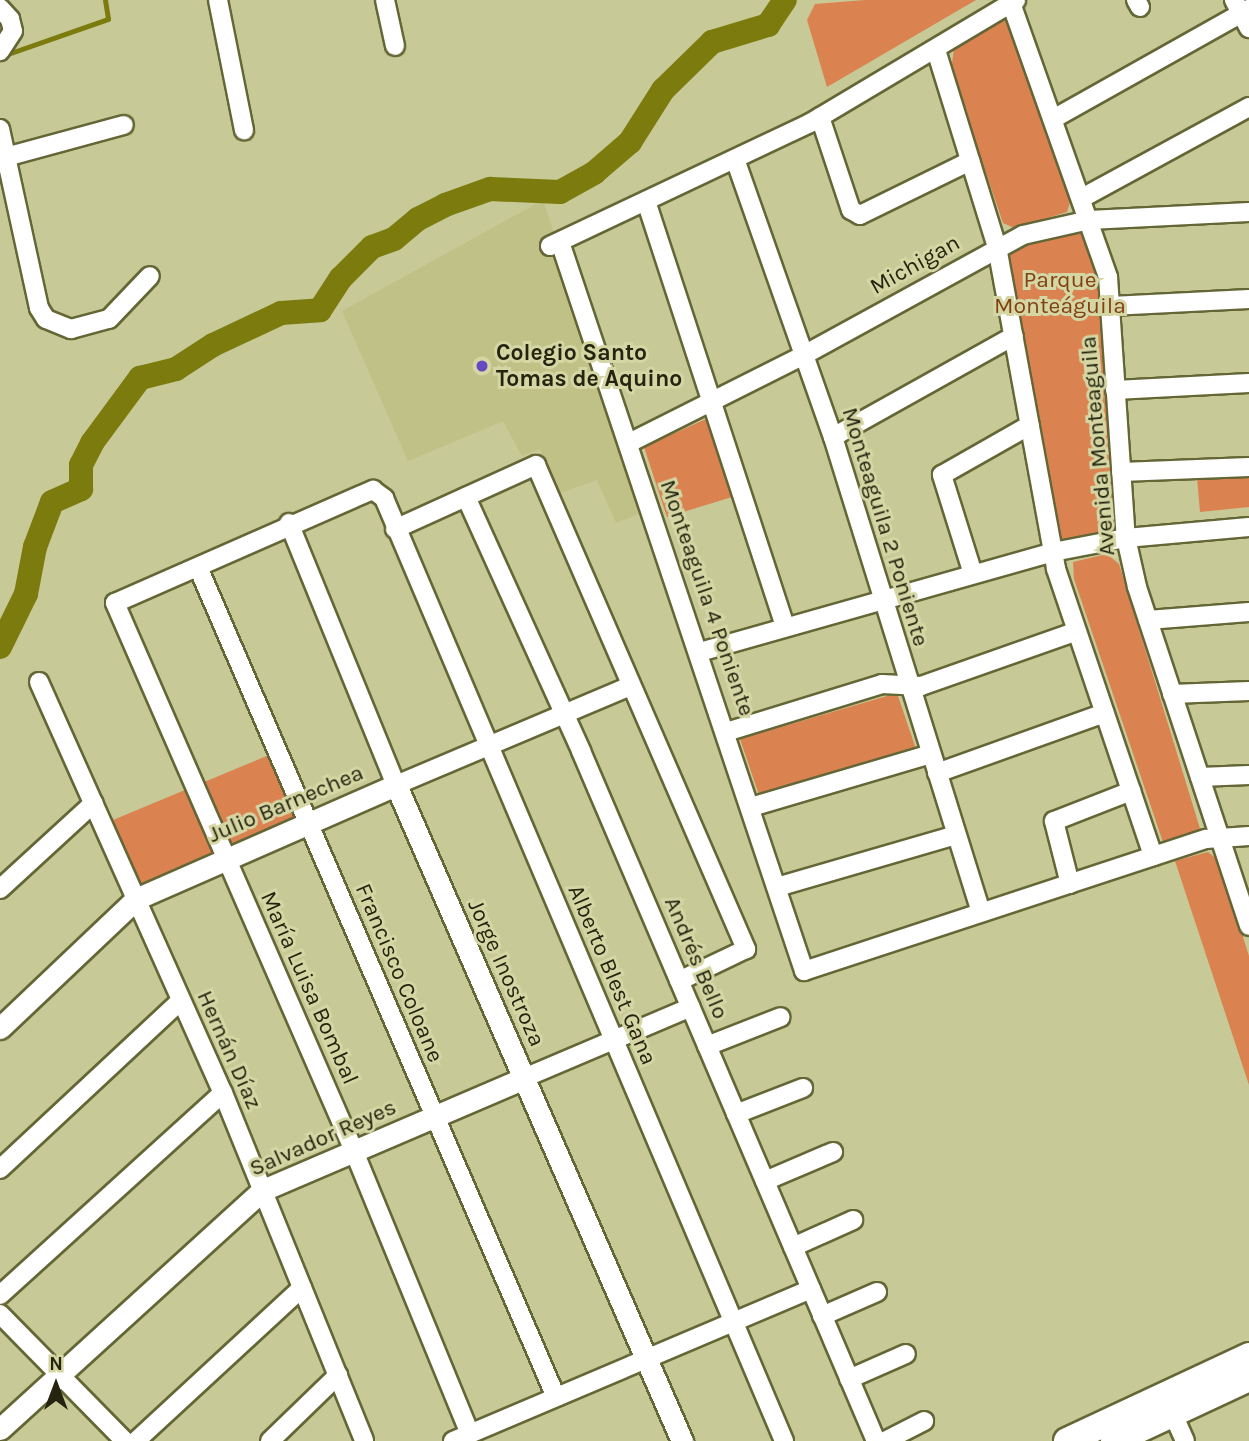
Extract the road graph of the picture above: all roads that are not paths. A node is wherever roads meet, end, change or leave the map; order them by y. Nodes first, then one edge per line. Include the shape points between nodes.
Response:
1 (218, 0) edge
2 (385, 0) edge
3 (1014, 2) edge
4 (0, 8) edge
5 (1243, 12) edge
6 (396, 46) dead end
7 (936, 50) junction
8 (0, 51) edge
9 (1249, 107) edge
10 (820, 117) junction
11 (1053, 120) junction
12 (124, 125) dead end
13 (0, 129) edge
14 (244, 130) dead end
15 (6, 157) junction
16 (735, 159) junction
17 (970, 161) junction
18 (1082, 198) junction
19 (646, 201) junction
20 (1249, 212) edge
21 (1089, 220) junction
22 (997, 247) junction
23 (150, 276) dead end
24 (1249, 299) edge
25 (1111, 306) junction
26 (1014, 336) junction
27 (804, 355) junction
28 (1249, 383) edge
29 (1115, 390) junction
30 (712, 401) junction
31 (1030, 425) junction
32 (833, 437) junction
33 (629, 443) junction
34 (1249, 467) edge
35 (1121, 472) junction
36 (466, 497) junction
37 (289, 523) junction
38 (1249, 527) edge
39 (396, 529) junction
40 (1126, 538) junction
41 (1053, 552) junction
42 (198, 567) junction
43 (973, 574) junction
44 (882, 599) junction
45 (1249, 612) edge
46 (1148, 620) junction
47 (785, 627) junction
48 (1077, 631) junction
49 (700, 652) junction
50 (39, 682) dead end
51 (631, 686) junction
52 (909, 686) junction
53 (1249, 691) edge
54 (1172, 694) junction
55 (1105, 713) junction
56 (563, 717) junction
57 (726, 732) junction
58 (488, 746) junction
59 (931, 754) junction
60 (937, 772) junction
61 (1249, 775) edge
62 (1200, 777) junction
63 (396, 785) junction
64 (1131, 791) junction
65 (94, 803) junction
66 (751, 807) junction
67 (309, 825) junction
68 (956, 835) junction
69 (1249, 836) edge
70 (1219, 837) junction
71 (1153, 856) junction
72 (224, 859) junction
73 (1070, 884) junction
74 (777, 887) junction
75 (0, 890) edge
76 (136, 899) junction
77 (981, 913) junction
78 (1248, 918) edge
79 (679, 981) junction
80 (180, 1001) junction
81 (691, 1007) junction
82 (781, 1017) dead end
83 (0, 1028) edge
84 (612, 1038) junction
85 (707, 1046) junction
86 (524, 1078) junction
87 (803, 1088) dead end
88 (223, 1093) junction
89 (736, 1114) junction
90 (435, 1118) junction
91 (354, 1151) junction
92 (833, 1152) dead end
93 (0, 1169) edge
94 (765, 1181) junction
95 (263, 1190) junction
96 (852, 1220) dead end
97 (793, 1247) junction
98 (302, 1288) junction
99 (811, 1289) junction
100 (877, 1292) dead end
101 (0, 1295) edge
102 (0, 1314) edge
103 (822, 1316) junction
104 (733, 1322) junction
105 (906, 1354) dead end
106 (1249, 1356) edge
107 (646, 1359) junction
108 (60, 1374) junction
109 (338, 1375) junction
110 (1249, 1378) edge
111 (849, 1380) junction
112 (556, 1398) junction
113 (1169, 1404) junction
114 (924, 1421) dead end
115 (0, 1429) edge
116 (462, 1437) edge
117 (125, 1441) edge
118 (136, 1441) edge
119 (270, 1441) edge
120 (364, 1441) edge
121 (681, 1441) edge
122 (784, 1441) edge
123 (876, 1441) edge
124 (885, 1441) edge
125 (1067, 1441) edge
126 (1114, 1441) edge
127 (1185, 1441) edge

1 - 14 street
2 - 6 street
3 - 7 street
3 - 11 street, Avenida Monteaguila
4 - 8 street via 13,31
5 - 11 street
7 - 10 street
7 - 17 street
9 - 18 street
10 - 16 street
10 - 17 street via 851,210 860,215
11 - 18 street, Avenida Monteaguila
12 - 15 street
13 - 15 street
15 - 23 street via 39,308 51,323 71,329 109,320
16 - 19 street
16 - 27 street, Monteaguila 2 Poniente
17 - 22 street
18 - 21 street, Avenida Monteaguila
19 - 30 street
19 - 33 street, Monteaguila 4 Poniente via 555,244
20 - 21 street, Michigan
21 - 22 street, Michigan via 1051,227
21 - 25 street, Avenida Monteaguila via 1108,277
22 - 26 street
22 - 27 street, Michigan
24 - 25 street
25 - 29 street, Avenida Monteaguila
26 - 31 street
26 - 32 street
27 - 30 street, Michigan
27 - 32 street, Monteaguila 2 Poniente
28 - 29 street
29 - 35 street, Avenida Monteaguila
30 - 33 street, Michigan
30 - 47 street
31 - 41 street
31 - 43 street via 942,475
32 - 44 street, Monteaguila 2 Poniente
33 - 49 street, Monteaguila 4 Poniente
34 - 35 street
35 - 40 street, Avenida Monteaguila
36 - 39 street
36 - 51 street via 536,465
36 - 56 street, Andrés Bello
37 - 39 street, Alberto Blest Gana via 373,490 384,498
37 - 42 street
37 - 63 street, Jorge Inostroza
38 - 40 street
39 - 58 street, Alberto Blest Gana
40 - 41 street
40 - 46 street, Avenida Monteaguila
41 - 43 street
41 - 48 street
42 - 67 street, Francisco Coloane
42 - 72 street, María Luisa Bombal via 115,603
43 - 44 street
44 - 47 street
44 - 52 street, Monteaguila 2 Poniente
45 - 46 street
46 - 54 street, Avenida Monteaguila
47 - 49 street
48 - 52 street
48 - 55 street
49 - 57 street, Monteaguila 4 Poniente
50 - 65 street, Hernán Díaz
51 - 56 street, Julio Barnechea
51 - 79 street via 746,948
52 - 57 street via 882,684
52 - 59 street, Monteaguila 2 Poniente
53 - 54 street
54 - 62 street, Avenida Monteaguila
55 - 60 street
55 - 64 street
56 - 58 street, Julio Barnechea
56 - 79 street, Andrés Bello
57 - 66 street, Monteaguila 4 Poniente
58 - 63 street, Julio Barnechea
58 - 84 street, Alberto Blest Gana
59 - 60 street, Monteaguila 2 Poniente
59 - 66 street
60 - 68 street, Monteaguila 2 Poniente
61 - 62 street
62 - 70 street, Avenida Monteaguila
63 - 67 street, Julio Barnechea
63 - 86 street, Jorge Inostroza
64 - 71 street
64 - 73 street via 1054,821
65 - 75 street
65 - 76 street, Hernán Díaz
66 - 74 street, Monteaguila 4 Poniente
67 - 72 street, Julio Barnechea
67 - 90 street, Francisco Coloane
68 - 74 street
68 - 77 street, Monteaguila 2 Poniente
69 - 70 street
70 - 71 street
70 - 78 street, Avenida Monteaguila
71 - 73 street
72 - 76 street, Julio Barnechea
72 - 91 street, María Luisa Bombal
73 - 77 street
74 - 77 street, Monteaguila 4 Poniente via 804,971
76 - 80 street, Hernán Díaz
76 - 83 street, Julio Barnechea
79 - 81 street, Andrés Bello
80 - 88 street, Hernán Díaz
80 - 93 street
81 - 84 street, Salvador Reyes
81 - 85 street, Andrés Bello
82 - 85 street
84 - 86 street, Salvador Reyes
84 - 104 street, Alberto Blest Gana
85 - 89 street, Andrés Bello
86 - 90 street, Salvador Reyes
86 - 107 street, Jorge Inostroza
87 - 89 street
88 - 95 street, Hernán Díaz
88 - 101 street
89 - 94 street, Andrés Bello
90 - 91 street, Salvador Reyes
90 - 112 street, Francisco Coloane
91 - 95 street, Salvador Reyes
91 - 116 street, María Luisa Bombal
92 - 94 street
94 - 97 street, Andrés Bello
95 - 98 street, Hernán Díaz
95 - 108 street, Salvador Reyes
96 - 97 street
97 - 99 street, Andrés Bello
98 - 109 street, Hernán Díaz
98 - 118 street
99 - 103 street, Andrés Bello
99 - 104 street
100 - 103 street
102 - 108 street
103 - 111 street, Andrés Bello
104 - 107 street
104 - 122 street, Alberto Blest Gana
105 - 111 street
106 - 113 main road
107 - 112 street
107 - 121 street, Jorge Inostroza
108 - 115 street, Salvador Reyes
108 - 117 street
109 - 119 street
109 - 120 street, Hernán Díaz
110 - 113 main road
111 - 123 street, Andrés Bello
112 - 116 street
113 - 125 main road
113 - 126 main road
113 - 127 street
114 - 124 street

